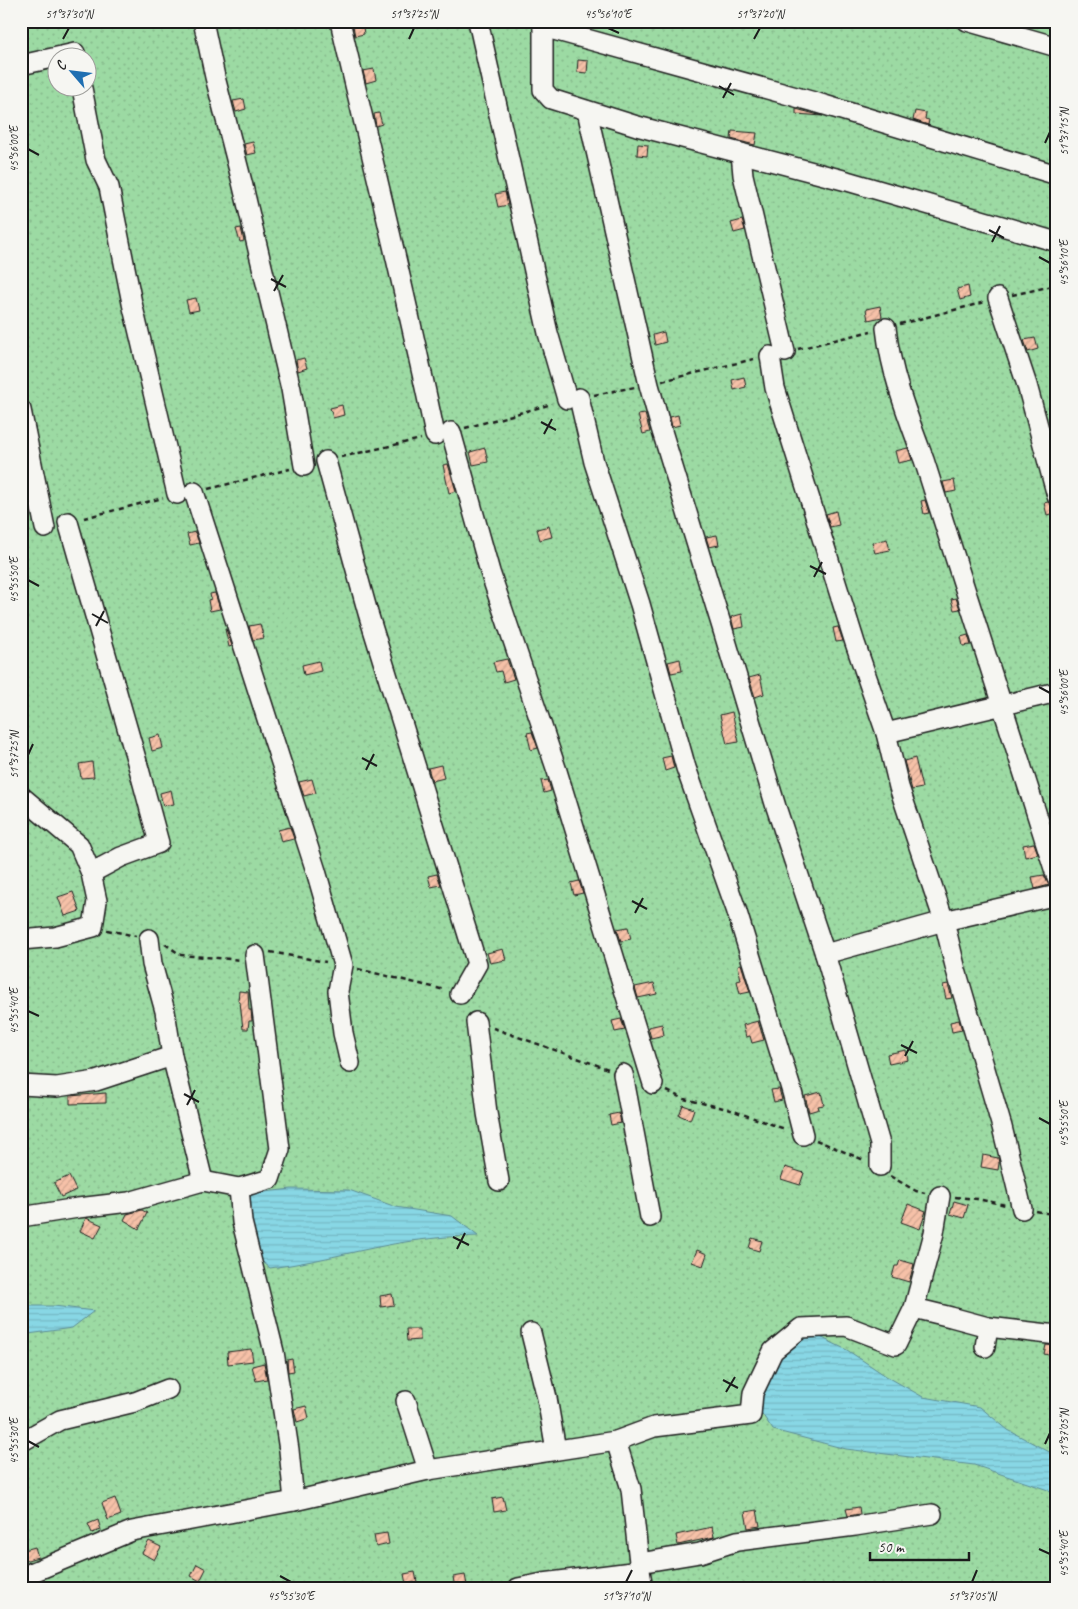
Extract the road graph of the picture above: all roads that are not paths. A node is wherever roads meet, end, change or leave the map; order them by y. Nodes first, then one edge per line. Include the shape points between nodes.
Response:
1 (204, 21) edge
2 (340, 21) edge
3 (478, 21) edge
4 (967, 21) edge
5 (543, 24) edge
6 (1057, 47) edge
7 (48, 59) edge
8 (21, 65) edge
9 (84, 98) edge
10 (587, 111) junction
11 (741, 153) junction
12 (1057, 175) edge
13 (1057, 242) edge
14 (998, 298) road end
15 (886, 328) road end
16 (21, 410) edge
17 (326, 461) road end
18 (304, 466) road end
19 (1057, 495) edge
20 (68, 522) road end
21 (45, 528) road end
22 (1057, 692) edge
23 (1003, 705) junction
24 (886, 733) junction
25 (21, 796) edge
26 (91, 873) junction
27 (1057, 878) edge
28 (1057, 895) edge
29 (944, 921) junction
30 (149, 939) road end
31 (21, 940) edge
32 (825, 954) junction
33 (255, 955) road end
34 (460, 994) road end
35 (476, 1022) road end
36 (172, 1056) junction
37 (350, 1063) dead end
38 (623, 1074) road end
39 (653, 1084) road end
40 (21, 1085) edge
41 (803, 1134) road end
42 (880, 1166) road end
43 (499, 1181) dead end
44 (203, 1182) junction
45 (239, 1188) junction
46 (940, 1196) road end
47 (1022, 1209) road end
48 (21, 1217) edge
49 (650, 1217) dead end
50 (914, 1308) junction
51 (988, 1327) junction
52 (531, 1333) dead end
53 (1057, 1335) edge
54 (985, 1347) dead end
55 (168, 1389) dead end
56 (406, 1401) dead end
57 (616, 1440) junction
58 (21, 1442) edge
59 (556, 1450) junction
60 (428, 1470) junction
61 (294, 1501) junction
62 (932, 1514) dead end
63 (641, 1574) edge
64 (21, 1577) edge
65 (518, 1588) edge

1 - 18 lane via 291,389
2 - 39 lane via 417,342 443,434 557,771
3 - 41 lane via 548,333 573,398 640,604 686,768 736,909
4 - 6 lane
5 - 10 lane via 543,90 551,99
5 - 12 lane
7 - 8 lane
9 - 37 lane via 96,160 109,187 132,303 186,493 316,871 343,965 338,991
10 - 11 lane
10 - 32 lane via 661,428 776,807
11 - 13 lane
11 - 24 lane via 742,175 777,354 775,388
14 - 19 lane via 1027,385
15 - 23 lane via 899,392
16 - 21 lane
17 - 34 lane via 368,613 477,964
20 - 26 lane via 159,843 121,857
22 - 23 lane
23 - 24 lane
23 - 27 lane
24 - 29 lane via 900,787
25 - 26 lane via 80,845
26 - 31 lane via 96,901 93,927 55,937
28 - 29 lane
29 - 32 lane
29 - 47 lane
30 - 36 lane
32 - 42 lane via 880,1144
33 - 45 lane via 280,1149 270,1179
35 - 43 lane
36 - 40 lane via 96,1081 57,1086
36 - 44 lane
38 - 49 lane
44 - 45 lane
44 - 48 lane via 129,1202
45 - 61 lane via 242,1222 274,1352
46 - 50 lane via 934,1233
50 - 51 lane
50 - 57 lane via 896,1345 846,1326 800,1328 773,1351 753,1393 751,1415 654,1427
51 - 53 lane
51 - 54 lane
52 - 59 lane
55 - 58 lane via 135,1402 60,1420
56 - 60 lane
57 - 59 lane
57 - 63 lane via 631,1489
59 - 60 lane
60 - 61 lane
61 - 64 lane via 132,1531
62 - 63 lane via 737,1541
63 - 65 lane

